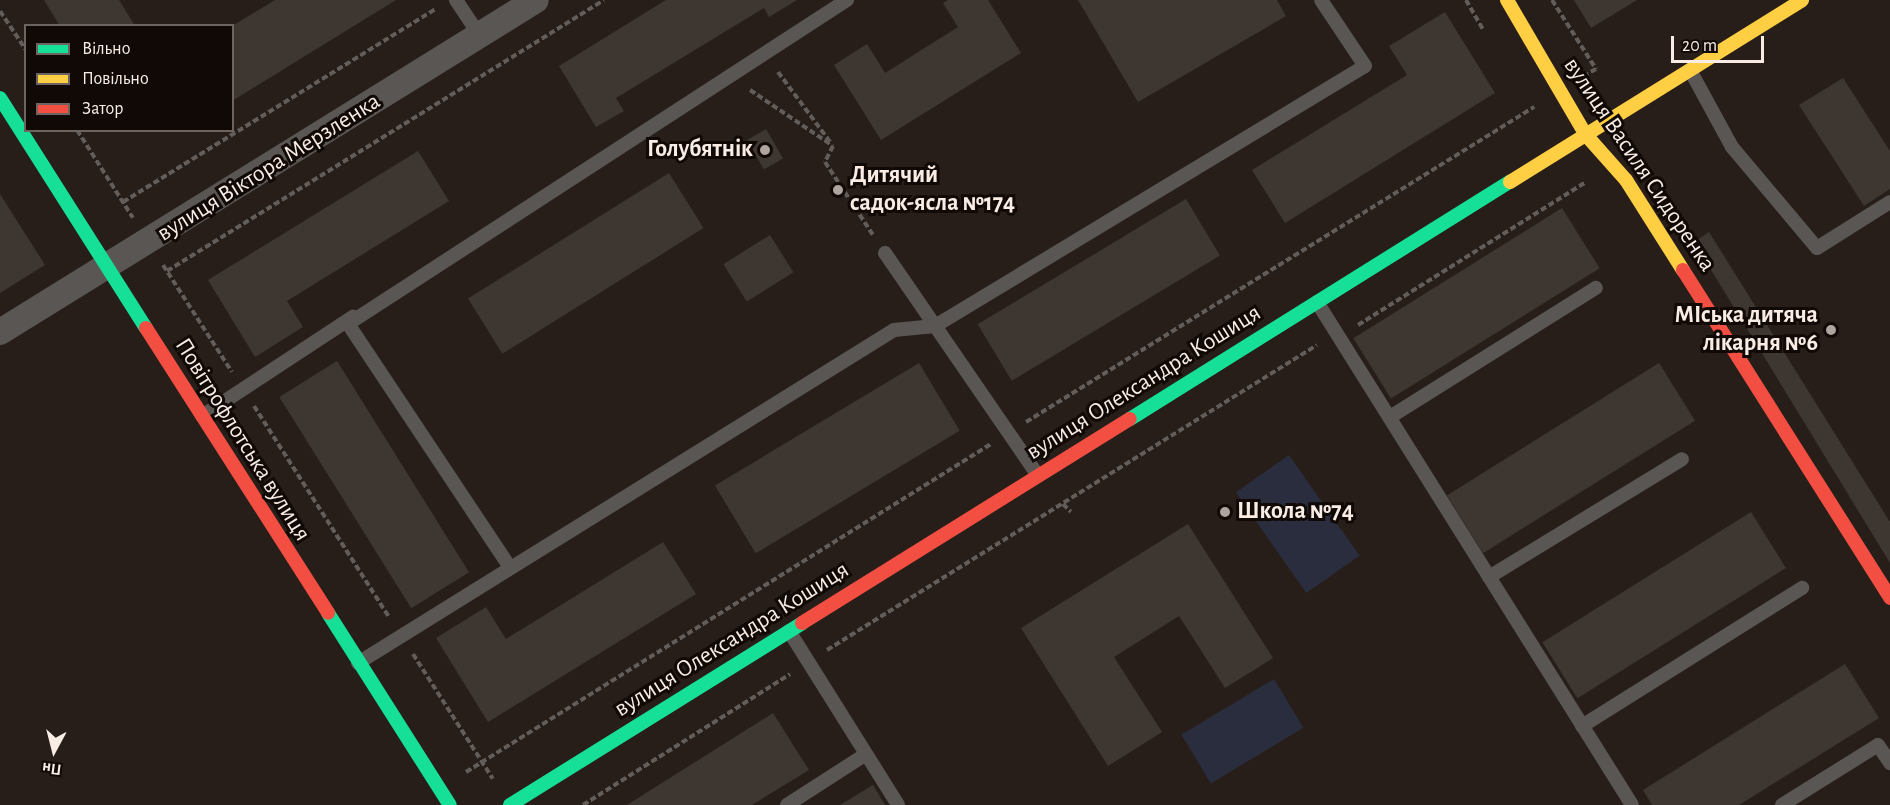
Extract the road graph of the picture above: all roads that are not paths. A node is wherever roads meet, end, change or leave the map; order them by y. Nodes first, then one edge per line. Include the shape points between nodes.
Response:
1 (456, 0) edge
2 (536, 0) edge
3 (846, 0) edge
4 (1321, 0) edge
5 (1507, 0) edge
6 (1802, 0) edge
7 (480, 36) junction
8 (1690, 70) junction
9 (0, 98) edge
10 (14, 122) junction
11 (0, 131) edge
12 (1586, 135) junction
13 (1890, 202) edge
14 (885, 253) road end
15 (104, 268) junction
16 (1596, 288) dead end
17 (1317, 302) junction
18 (348, 324) junction
19 (935, 326) junction
20 (0, 332) edge
21 (202, 416) junction
22 (1390, 417) junction
23 (1682, 459) dead end
24 (1038, 476) junction
25 (509, 566) junction
26 (1489, 577) junction
27 (1802, 588) dead end
28 (1890, 598) edge
29 (789, 631) junction
30 (356, 664) junction
31 (1582, 726) junction
32 (866, 754) junction
33 (1890, 763) edge
34 (450, 805) edge
35 (510, 805) edge
36 (787, 805) edge
37 (898, 805) edge
38 (1632, 805) edge
39 (1782, 805) edge

1 - 7 lane
2 - 7 street, вулиця Віктора Мерзленка
3 - 18 lane
3 - 18 lane via 360,307
4 - 19 lane via 1365,66
5 - 12 street, вулиця Василя Сидоренка
6 - 8 street, вулиця Олександра Кошиця
7 - 15 street, вулиця Віктора Мерзленка
8 - 12 street, вулиця Олександра Кошиця
8 - 13 lane via 1732,147 1817,248
9 - 10 street, Повітрофлотська вулиця
10 - 11 lane
10 - 15 street, Повітрофлотська вулиця
12 - 17 street, вулиця Олександра Кошиця
12 - 28 street, вулиця Василя Сидоренка via 1613,165
14 - 19 lane
15 - 20 street, вулиця Віктора Мерзленка
15 - 21 street, Повітрофлотська вулиця
16 - 22 lane
17 - 22 lane
17 - 24 street, вулиця Олександра Кошиця
18 - 21 lane
18 - 25 lane
19 - 24 lane
19 - 25 lane via 894,330
21 - 30 street, Повітрофлотська вулиця
22 - 26 lane
23 - 26 lane
24 - 29 street, вулиця Олександра Кошиця
25 - 30 lane
26 - 31 lane
27 - 31 lane
29 - 32 lane
29 - 35 street, вулиця Олександра Кошиця
30 - 34 street, Повітрофлотська вулиця
31 - 38 lane
32 - 36 lane
32 - 37 lane
33 - 39 lane via 1878,745

